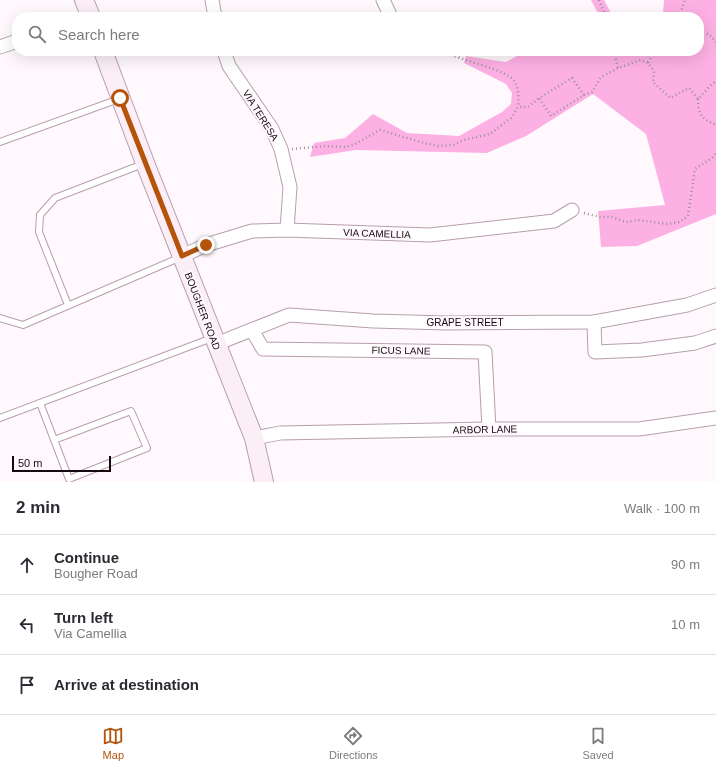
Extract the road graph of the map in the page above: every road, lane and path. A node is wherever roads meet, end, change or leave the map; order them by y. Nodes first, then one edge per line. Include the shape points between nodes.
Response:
1 (212, 0) edge
2 (383, 0) edge
3 (599, 0) edge
4 (685, 0) edge
5 (214, 12) edge
6 (389, 12) edge
7 (604, 12) edge
8 (681, 12) edge
9 (704, 33) edge
10 (716, 42) edge
11 (12, 43) edge
12 (0, 48) edge
13 (105, 56) edge
14 (226, 56) edge
15 (455, 56) edge
16 (615, 56) edge
17 (652, 56) edge
18 (648, 63) junction
19 (618, 68) junction
20 (716, 81) edge
21 (584, 95) junction
22 (120, 98) junction
23 (539, 98) junction
24 (698, 99) junction
25 (518, 107) junction
26 (716, 124) edge
27 (0, 142) edge
28 (281, 149) junction
29 (716, 153) edge
30 (145, 163) junction
31 (572, 210) joint
32 (287, 230) junction
33 (182, 256) junction
34 (716, 294) edge
35 (68, 305) junction
36 (0, 318) edge
37 (594, 322) junction
38 (252, 330) junction
39 (716, 336) edge
40 (215, 341) junction
41 (40, 402) junction
42 (0, 418) edge
43 (716, 418) edge
44 (489, 429) junction
45 (254, 438) junction
46 (54, 440) junction
47 (264, 482) edge

1 - 5 street
2 - 6 street
3 - 7 path
4 - 8 path
9 - 10 path via 709,34
11 - 12 street
13 - 22 street, BOUGHER ROAD
14 - 28 street, VIA TERESA via 229,66 272,129
15 - 25 path via 507,74 515,82 519,95
16 - 19 path
17 - 18 path
18 - 19 path via 641,60
18 - 24 path via 654,71 653,82 670,98 689,88
19 - 21 path via 600,77 592,92
20 - 24 path
21 - 23 path via 572,78
21 - 23 path via 551,116
22 - 27 lane
22 - 30 street, BOUGHER ROAD
23 - 25 path via 528,107
24 - 26 path via 698,108 704,119
25 - 28 path via 511,118 490,134 453,145 424,143 380,130 346,147
28 - 32 street, VIA TERESA via 290,187
29 - 31 path via 695,169 688,216 679,222 626,222
30 - 33 street, BOUGHER ROAD
30 - 35 lane via 55,198 40,215 39,232
31 - 32 street, VIA CAMELLIA via 554,222 430,235
32 - 33 street, VIA CAMELLIA via 252,231 206,245
33 - 35 lane
33 - 40 street, BOUGHER ROAD
34 - 37 street, GRAPE STREET via 687,305
35 - 36 lane via 23,325
37 - 38 street, GRAPE STREET via 447,323 289,315
37 - 39 street via 595,352 642,350 695,343
38 - 40 street, GRAPE STREET
38 - 44 street, FICUS LANE via 263,349 485,352
40 - 41 lane
40 - 45 street, BOUGHER ROAD
41 - 42 lane
41 - 46 lane
43 - 44 street, ARBOR LANE via 639,429
44 - 45 street, ARBOR LANE via 280,433
45 - 47 street, BOUGHER ROAD
46 - 46 lane via 69,479 147,448 131,411

